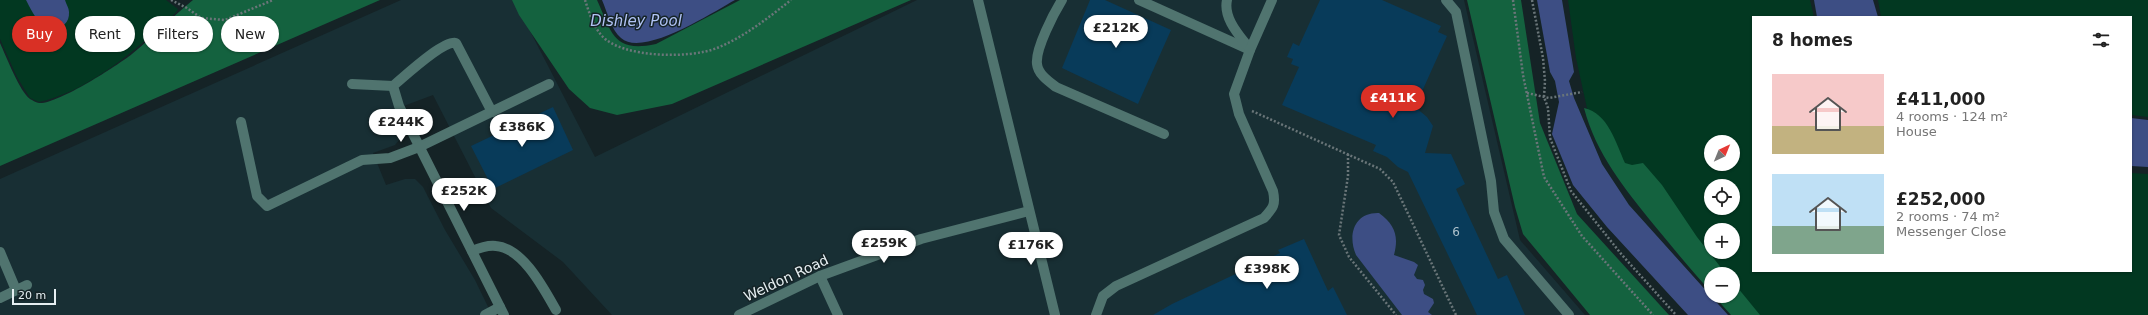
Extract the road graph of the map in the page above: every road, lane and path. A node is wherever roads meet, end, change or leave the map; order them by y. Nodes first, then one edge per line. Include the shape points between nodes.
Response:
1 (172, 0) edge
2 (273, 0) edge
3 (585, 0) edge
4 (791, 0) edge
5 (978, 0) edge
6 (1062, 0) edge
7 (1139, 0) edge
8 (1227, 0) edge
9 (1272, 0) edge
10 (1446, 0) edge
11 (1513, 0) edge
12 (1532, 0) edge
13 (1250, 50) junction
14 (352, 84) dead end
15 (549, 84) dead end
16 (393, 86) junction
17 (1582, 92) dead end
18 (1527, 93) junction
19 (1544, 97) junction
20 (1235, 104) junction
21 (492, 112) junction
22 (241, 122) dead end
23 (1164, 134) dead end
24 (419, 147) junction
25 (1348, 154) junction
26 (1029, 211) junction
27 (472, 251) junction
28 (0, 252) edge
29 (820, 276) junction
30 (27, 285) dead end
31 (16, 290) junction
32 (0, 298) edge
33 (556, 310) dead end
34 (502, 311) edge
35 (485, 315) edge
36 (739, 315) edge
37 (838, 315) edge
38 (1055, 315) edge
39 (1096, 315) edge
40 (1396, 315) edge
41 (1456, 315) edge
42 (1569, 315) edge
43 (1653, 315) edge
44 (1676, 315) edge

1 - 2 path via 201,18 225,20
3 - 4 path via 592,20 602,36 621,49 666,55 715,49 767,20
5 - 26 street
6 - 23 street via 1040,48 1037,63 1040,72 1056,87
7 - 13 street
8 - 13 street via 1228,15 1233,26
9 - 13 street
10 - 42 street via 1456,12 1491,181 1494,212 1504,239
11 - 18 path
12 - 19 path via 1543,58
13 - 20 street via 1234,94
14 - 16 street
15 - 21 street
16 - 21 street via 427,58 450,44 456,44
16 - 24 street via 399,106
17 - 19 path
18 - 19 path
18 - 43 path via 1544,177 1582,236
19 - 44 path via 1548,108 1550,138 1571,191 1622,255
20 - 25 path
20 - 39 street via 1273,191 1275,201 1271,210 1264,218 1116,286 1103,296
21 - 24 street
22 - 24 street via 257,196 267,206 362,160 390,158
24 - 27 street
25 - 40 path via 1348,176 1339,235 1349,257
25 - 41 path via 1380,168 1393,182
26 - 29 street, Weldon Road via 921,239
26 - 38 street
27 - 33 street via 485,246 507,249 530,269
27 - 34 street
28 - 31 street
29 - 36 street, Weldon Road
29 - 37 street
30 - 31 street
31 - 32 street
34 - 35 street

